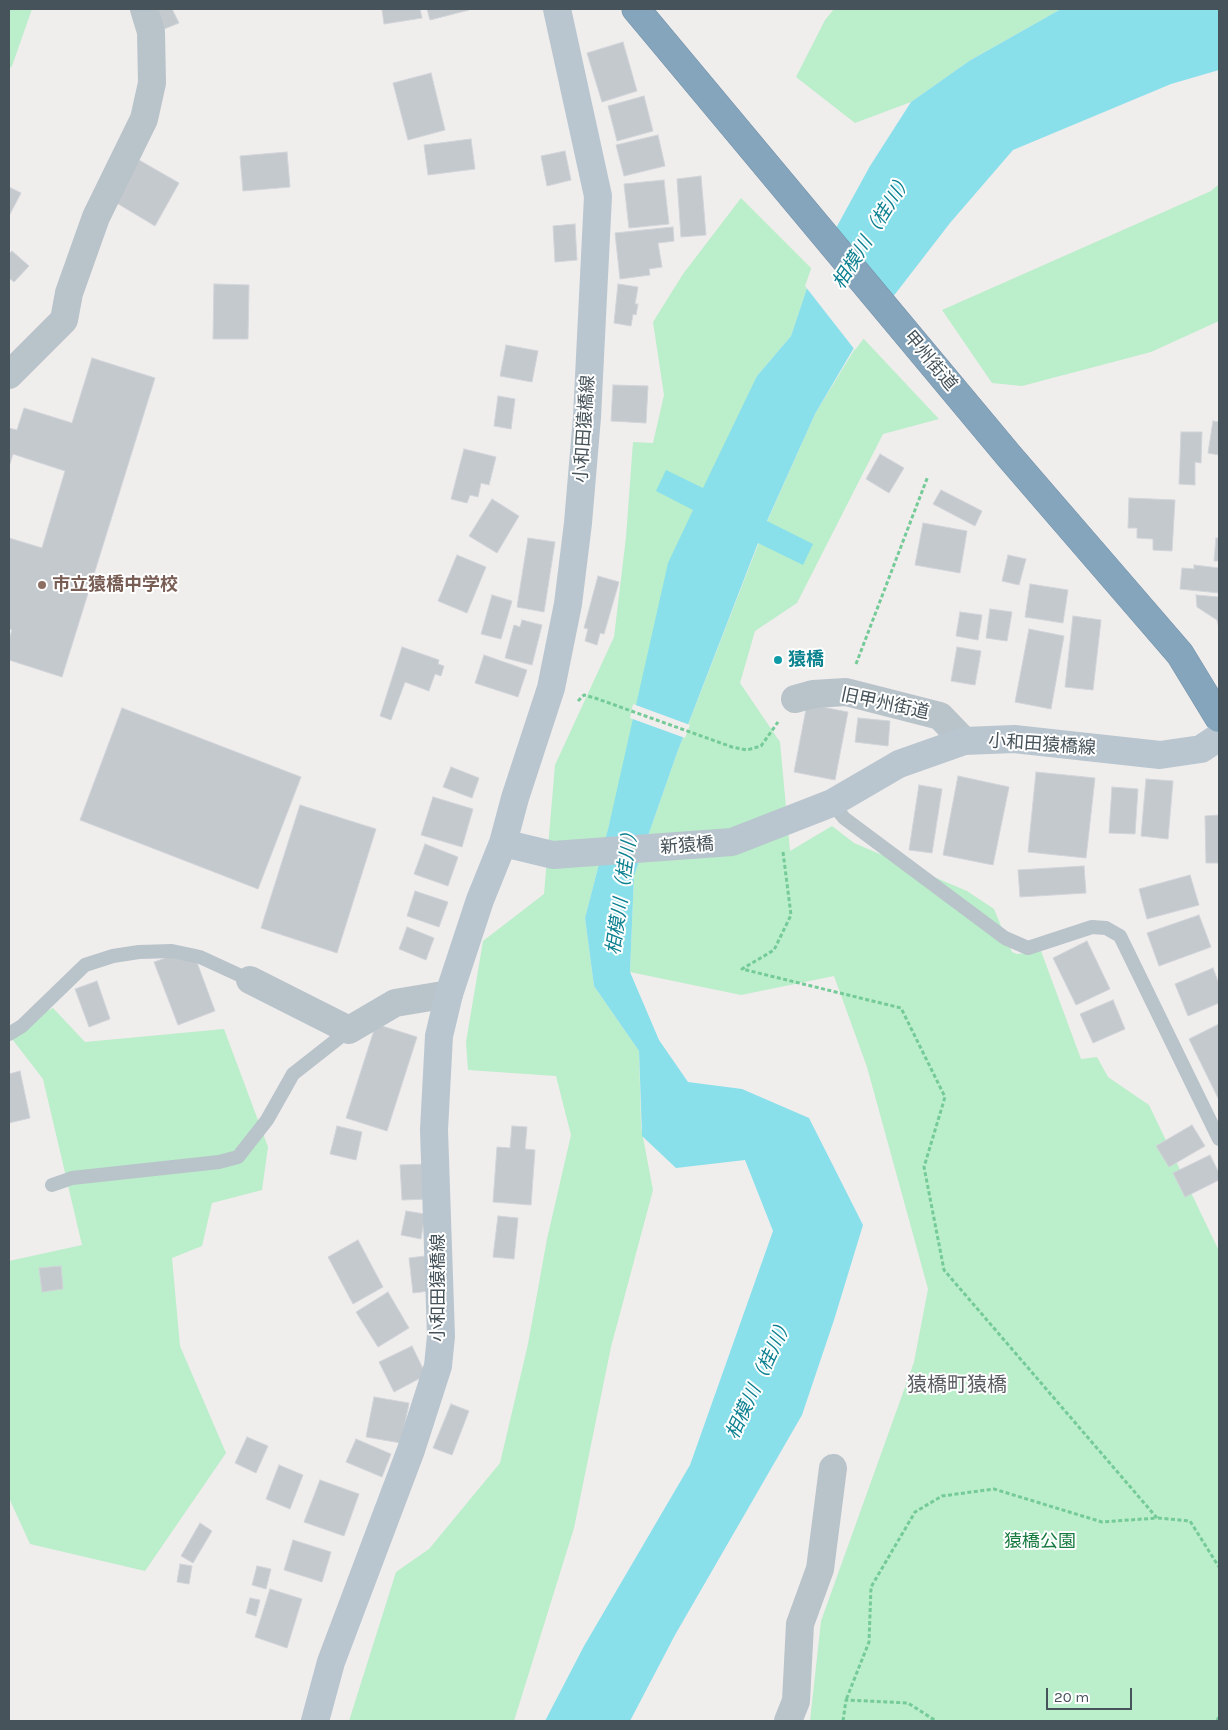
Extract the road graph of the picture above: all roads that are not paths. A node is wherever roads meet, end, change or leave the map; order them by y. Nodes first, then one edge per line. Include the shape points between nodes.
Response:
1 (144, 9) edge
2 (557, 9) edge
3 (636, 9) edge
4 (9, 374) edge
5 (795, 699) road end
6 (1219, 718) edge
7 (1219, 737) edge
8 (964, 741) junction
9 (832, 803) junction
10 (732, 842) joint
11 (502, 844) junction
12 (250, 980) joint
13 (449, 994) junction
14 (349, 1030) junction
15 (9, 1034) edge
16 (1219, 1139) edge
17 (52, 1185) dead end
18 (832, 1468) dead end
19 (315, 1721) edge
20 (788, 1721) edge

1 - 4 street via 152,32 152,74 144,119 96,217 74,279 64,320
2 - 11 main road, 小和田猿橋線 via 598,196 587,417 568,604 551,688
3 - 6 highway, 甲州街道 via 1009,456 1180,654
5 - 8 street, 旧甲州街道 via 813,694 846,692 940,716
7 - 8 main road, 小和田猿橋線 via 1201,748 1160,755 1014,739
8 - 9 main road, 小和田猿橋線 via 899,764
9 - 10 main road, 小和田猿橋線
9 - 16 lane via 844,818 1004,938 1028,948 1092,927 1106,928 1120,936
10 - 11 main road, 新猿橋 via 553,855
11 - 13 main road, 小和田猿橋線
12 - 14 street
12 - 15 lane via 200,957 172,951 113,956 85,965 22,1026
13 - 14 street via 395,1003
13 - 19 main road, 小和田猿橋線 via 439,1036 434,1130 441,1336 438,1366 411,1450 331,1662
14 - 17 lane via 293,1074 267,1120 238,1157 219,1162 72,1178
18 - 20 street via 820,1570 800,1624 796,1701

